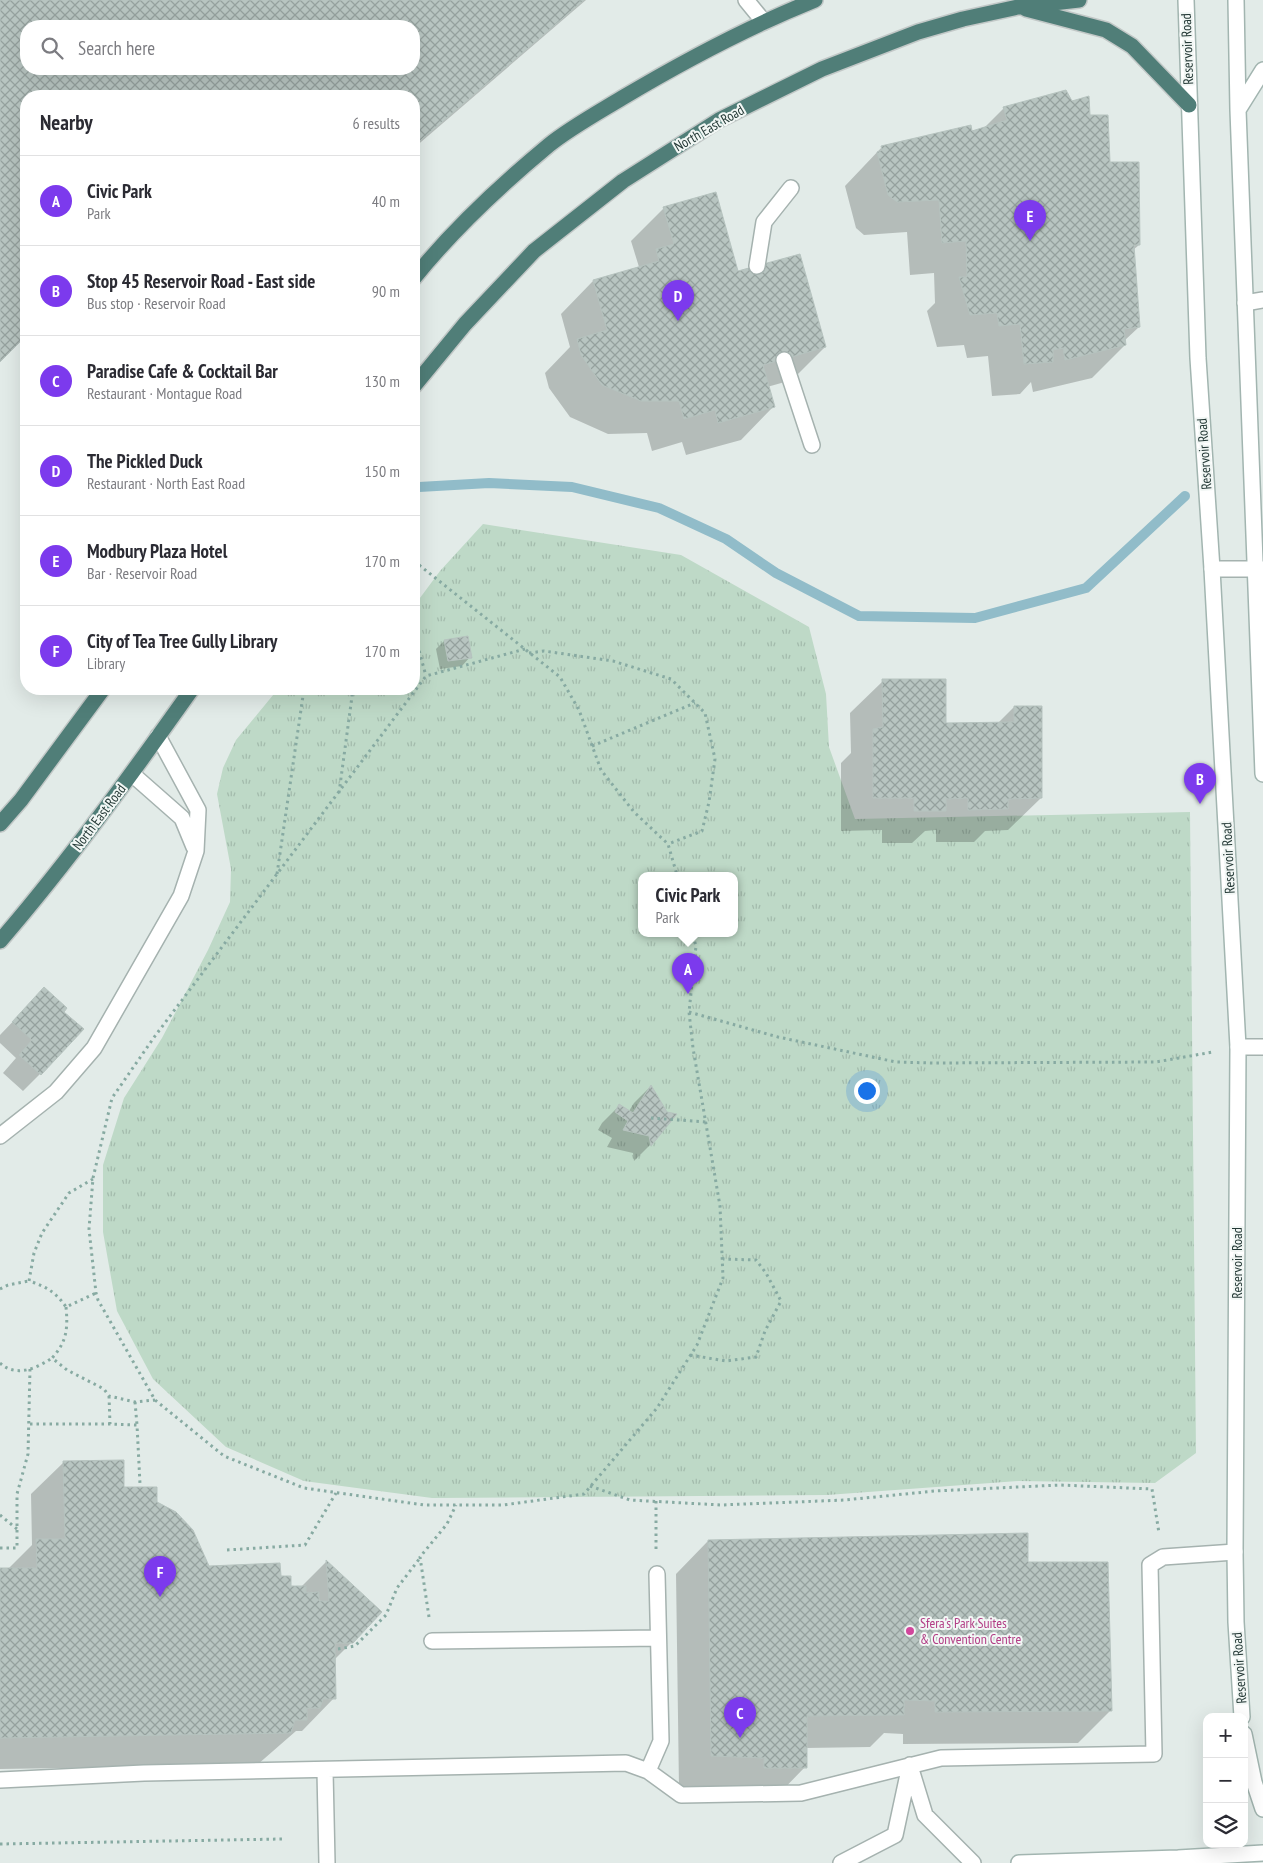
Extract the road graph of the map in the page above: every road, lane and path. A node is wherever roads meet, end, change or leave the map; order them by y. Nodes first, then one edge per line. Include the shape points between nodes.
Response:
1 (746, 0) edge
2 (815, 0) edge
3 (1079, 0) edge
4 (1186, 0) edge
5 (1236, 0) edge
6 (1018, 7) junction
7 (764, 22) junction
8 (1263, 70) edge
9 (1189, 105) junction
10 (1238, 110) junction
11 (791, 188) dead end
12 (757, 266) dead end
13 (420, 271) edge
14 (1263, 300) edge
15 (1246, 303) junction
16 (784, 360) dead end
17 (420, 379) edge
18 (812, 446) dead end
19 (420, 566) edge
20 (1212, 569) junction
21 (1259, 569) edge
22 (525, 649) junction
23 (529, 653) junction
24 (420, 654) edge
25 (426, 676) junction
26 (420, 684) edge
27 (99, 695) edge
28 (188, 695) edge
29 (303, 695) edge
30 (352, 695) edge
31 (412, 695) edge
32 (695, 704) junction
33 (158, 736) junction
34 (592, 746) junction
35 (132, 774) junction
36 (1263, 774) edge
37 (339, 794) junction
38 (0, 824) edge
39 (668, 844) junction
40 (196, 851) junction
41 (676, 872) edge
42 (277, 874) junction
43 (693, 937) edge
44 (0, 941) edge
45 (689, 1012) junction
46 (1238, 1047) junction
47 (1263, 1047) edge
48 (651, 1118) dead end
49 (706, 1122) junction
50 (0, 1136) edge
51 (93, 1178) junction
52 (723, 1259) junction
53 (28, 1281) junction
54 (0, 1289) edge
55 (96, 1293) junction
56 (66, 1307) junction
57 (690, 1355) junction
58 (52, 1358) junction
59 (0, 1363) edge
60 (30, 1369) junction
61 (109, 1396) junction
62 (155, 1400) junction
63 (135, 1402) junction
64 (30, 1424) junction
65 (110, 1424) junction
66 (137, 1425) junction
67 (140, 1484) dead end
68 (590, 1486) junction
69 (336, 1493) junction
70 (656, 1501) junction
71 (456, 1505) junction
72 (0, 1514) edge
73 (17, 1529) junction
74 (0, 1548) edge
75 (228, 1550) dead end
76 (1235, 1552) junction
77 (420, 1557) junction
78 (1163, 1557) junction
79 (657, 1574) joint
80 (658, 1638) junction
81 (432, 1641) joint
82 (338, 1650) dead end
83 (1242, 1713) edge
84 (1248, 1753) edge
85 (910, 1765) junction
86 (325, 1770) junction
87 (648, 1771) junction
88 (0, 1780) edge
89 (1263, 1809) edge
90 (282, 1839) dead end
91 (0, 1844) edge
92 (1263, 1853) edge
93 (327, 1863) edge
94 (842, 1863) edge
95 (974, 1863) edge
96 (1019, 1863) edge

1 - 7 main road
2 - 7 highway
3 - 6 highway, North East Road
4 - 9 main road, Reservoir Road
5 - 10 main road
6 - 9 highway via 1106,30 1132,46
6 - 17 highway, North East Road via 918,32 822,69 711,125 623,181 534,251 464,324
7 - 13 highway via 676,66 550,144 439,248
8 - 10 main road
9 - 20 main road, Reservoir Road via 1198,358
10 - 15 main road
11 - 12 main road via 764,222
14 - 15 main road
15 - 21 main road
16 - 18 main road
19 - 22 path
20 - 21 main road
20 - 46 main road, Reservoir Road
21 - 36 main road
22 - 23 path
22 - 25 path
23 - 32 path via 544,651 621,663 671,679
23 - 34 path via 560,678 579,710
24 - 25 path
25 - 26 path
27 - 38 highway
28 - 33 highway, North East Road
29 - 42 path
30 - 37 path
31 - 37 path
32 - 34 path
32 - 39 path via 705,713 715,759 709,802 702,831
33 - 35 highway, North East Road
33 - 40 main road via 198,810
34 - 39 path via 601,770 634,812
35 - 40 main road via 182,818
35 - 44 highway, North East Road
37 - 42 path
39 - 41 path
40 - 50 main road via 181,896 94,1048 56,1092
42 - 51 path via 112,1098
43 - 45 path via 696,946
45 - 46 path via 778,1038 896,1062 1156,1062
45 - 49 path
46 - 47 main road
46 - 76 main road, Reservoir Road
48 - 49 path
49 - 52 path via 720,1206
51 - 53 path via 69,1193 42,1233
51 - 55 path via 89,1229
52 - 57 path via 723,1278
52 - 57 path via 756,1260 781,1301 756,1357 726,1362
53 - 54 path
53 - 56 path via 47,1287
55 - 56 path
55 - 62 path
56 - 58 path via 66,1336
57 - 68 path via 657,1408
58 - 60 path
58 - 61 path via 67,1370 104,1388
59 - 60 path via 21,1372
60 - 64 path
61 - 63 path
61 - 65 path
62 - 63 path
62 - 69 path via 224,1456 304,1488
63 - 66 path
64 - 65 path
64 - 73 path via 28,1454 17,1494
65 - 66 path
66 - 67 path
68 - 70 path via 630,1500
68 - 71 path via 584,1494 503,1505
69 - 71 path via 424,1505
69 - 75 path via 305,1545
70 - 78 path via 721,1505 1060,1485 1152,1489
70 - 79 path
71 - 77 path via 447,1524
72 - 73 path
73 - 74 path via 17,1548
76 - 78 main road
76 - 83 main road, Reservoir Road
77 - 81 path
77 - 82 path via 397,1588 386,1615 356,1646
78 - 85 main road via 1150,1564 1154,1754 940,1758
79 - 80 main road
80 - 81 main road
80 - 87 main road via 661,1741
84 - 89 main road
85 - 87 main road via 801,1793 681,1795
85 - 94 main road via 895,1836
85 - 95 main road via 925,1815
86 - 87 main road via 626,1763
86 - 88 main road via 144,1773
86 - 93 main road
90 - 91 path
92 - 96 main road

